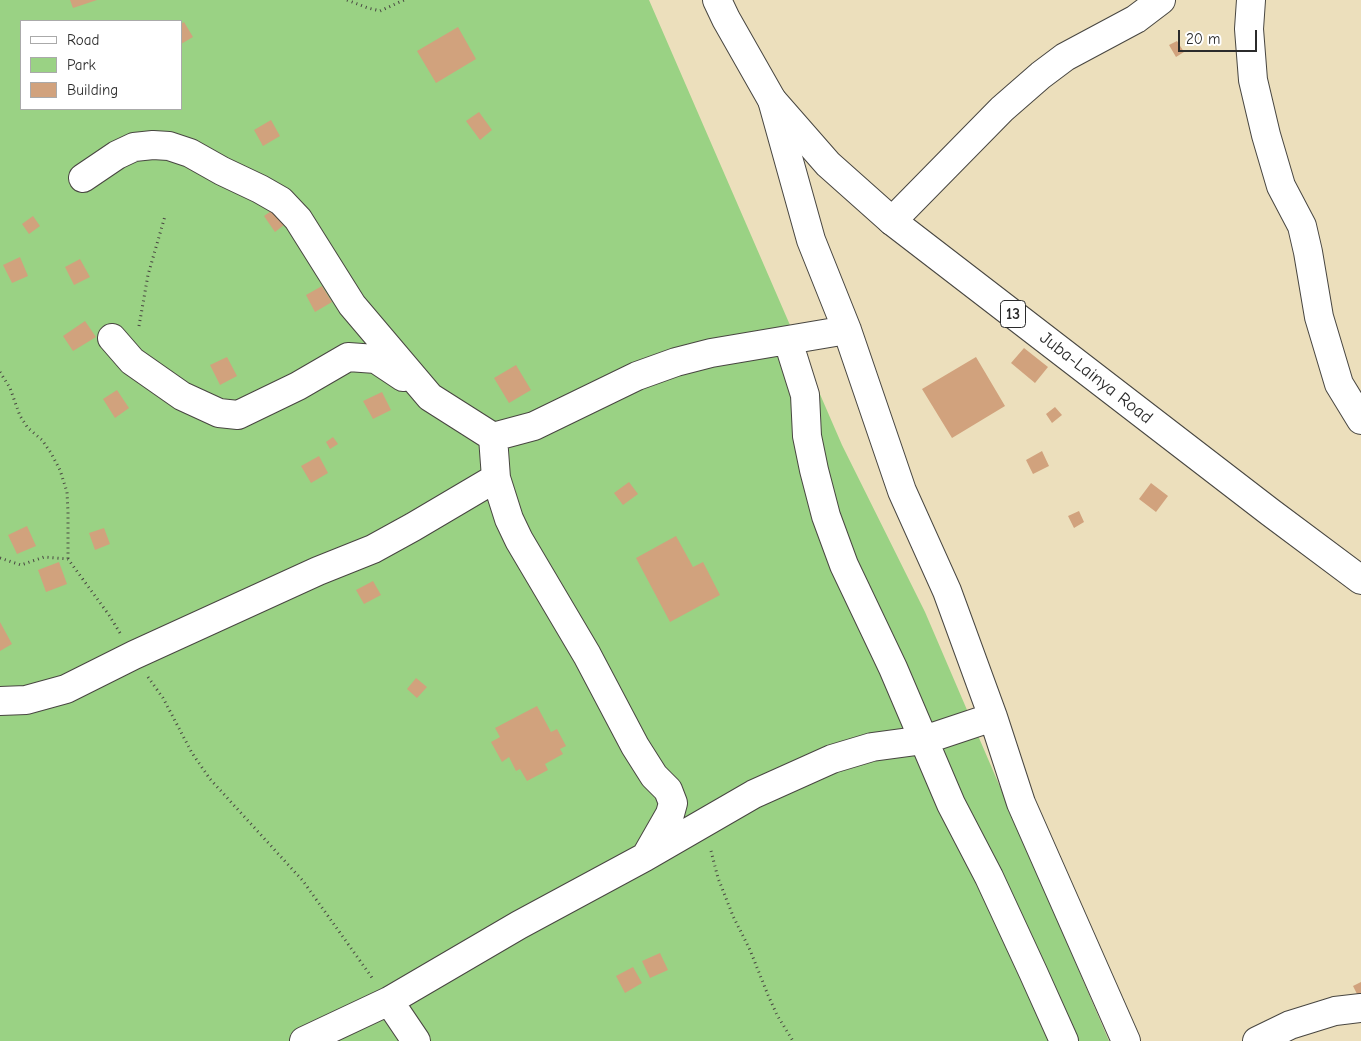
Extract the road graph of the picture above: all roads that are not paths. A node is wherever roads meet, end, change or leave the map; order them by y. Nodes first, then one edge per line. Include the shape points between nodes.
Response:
1 (717, 0) edge
2 (1161, 0) edge
3 (1251, 0) edge
4 (772, 100) junction
5 (83, 178) dead end
6 (892, 221) junction
7 (847, 330) junction
8 (112, 338) dead end
9 (788, 341) junction
10 (430, 397) junction
11 (1361, 420) edge
12 (493, 437) junction
13 (496, 478) junction
14 (1361, 580) edge
15 (0, 701) edge
16 (993, 717) junction
17 (924, 740) junction
18 (645, 857) junction
19 (389, 1001) junction
20 (1361, 1008) edge
21 (304, 1041) edge
22 (416, 1041) edge
23 (1064, 1041) edge
24 (1126, 1041) edge
25 (1257, 1041) edge

1 - 4 street, Juba-Lainya Road / 13
2 - 6 street via 1136,20 1065,58 1042,75 1002,109
3 - 11 street via 1249,29 1254,80 1266,135 1281,186 1302,226 1319,317 1340,384
4 - 6 street, Juba-Lainya Road / 13 via 828,164
4 - 7 street via 811,240
5 - 10 street via 117,155 134,148 169,146 190,153 281,201 298,219 352,305
6 - 14 street, Juba-Lainya Road / 13
7 - 9 street
7 - 16 street via 902,491 947,590
8 - 10 street via 132,361 182,396 219,413 238,415 348,357 376,359
9 - 12 street via 676,362 637,376 534,426
9 - 17 street via 805,395 807,436 826,516 844,566
10 - 12 street
12 - 13 street
13 - 15 street via 373,549 318,571 66,689 26,700
13 - 18 street via 519,540 587,655 635,746 654,776 668,790 673,803 670,814
16 - 17 street
16 - 24 street via 1021,803
17 - 18 street via 872,747 832,758 754,794
17 - 23 street
18 - 19 street via 519,925
19 - 21 street
19 - 22 street
20 - 25 street via 1317,1016

